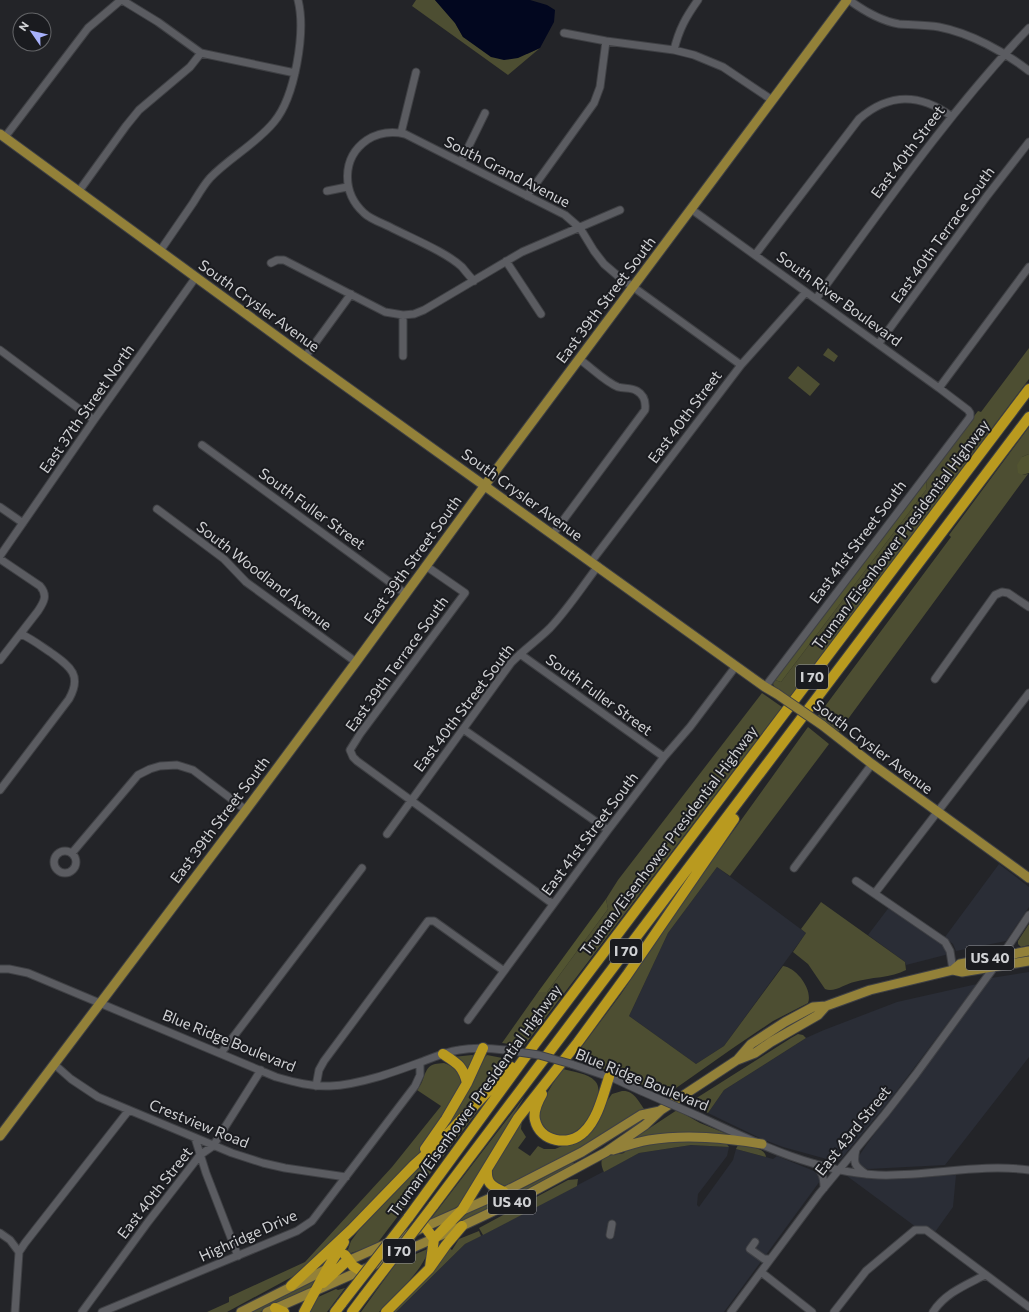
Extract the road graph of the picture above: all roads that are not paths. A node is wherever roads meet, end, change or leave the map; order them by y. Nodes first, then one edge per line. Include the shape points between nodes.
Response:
1 (121, 0) edge
2 (298, 0) edge
3 (698, 0) edge
4 (848, 0) edge
5 (1029, 28) edge
6 (564, 33) dead end
7 (606, 41) junction
8 (674, 50) junction
9 (201, 53) junction
10 (1004, 53) junction
11 (1029, 71) edge
12 (416, 72) dead end
13 (295, 73) junction
14 (772, 100) junction
15 (485, 113) dead end
16 (951, 116) junction
17 (401, 133) junction
18 (2, 135) edge
19 (1029, 142) edge
20 (461, 162) junction
21 (347, 187) junction
22 (79, 191) junction
23 (327, 192) dead end
24 (527, 196) junction
25 (692, 209) junction
26 (620, 210) dead end
27 (580, 228) junction
28 (160, 251) junction
29 (755, 255) junction
30 (506, 262) junction
31 (271, 263) dead end
32 (1029, 267) edge
33 (196, 277) junction
34 (474, 281) junction
35 (634, 286) junction
36 (806, 292) junction
37 (351, 294) junction
38 (816, 299) junction
39 (541, 314) dead end
40 (404, 315) junction
41 (879, 344) junction
42 (0, 350) edge
43 (404, 356) dead end
44 (305, 357) junction
45 (579, 359) junction
46 (741, 364) junction
47 (939, 388) junction
48 (1029, 389) edge
49 (970, 413) joint
50 (1029, 417) edge
51 (94, 420) junction
52 (202, 444) dead end
53 (485, 485) junction
54 (0, 507) edge
55 (157, 509) dead end
56 (23, 523) junction
57 (553, 534) junction
58 (0, 558) edge
59 (595, 564) junction
60 (426, 566) junction
61 (406, 594) junction
62 (1029, 608) edge
63 (21, 634) junction
64 (520, 654) junction
65 (0, 660) edge
66 (356, 662) junction
67 (736, 666) junction
68 (935, 679) dead end
69 (765, 687) junction
70 (1029, 693) edge
71 (463, 729) junction
72 (788, 737) junction
73 (664, 757) junction
74 (872, 764) junction
75 (0, 790) edge
76 (411, 800) junction
77 (246, 810) junction
78 (938, 812) junction
79 (608, 830) junction
80 (387, 834) dead end
81 (72, 853) dead end
82 (362, 868) dead end
83 (794, 868) dead end
84 (1029, 878) edge
85 (856, 881) dead end
86 (876, 893) junction
87 (553, 904) junction
88 (1029, 915) edge
89 (1029, 951) edge
90 (1002, 956) junction
91 (1029, 961) edge
92 (995, 966) junction
93 (0, 969) edge
94 (953, 970) junction
95 (504, 971) junction
96 (100, 1003) junction
97 (468, 1020) dead end
98 (534, 1045) junction
99 (483, 1048) junction
100 (221, 1053) junction
101 (443, 1054) junction
102 (420, 1062) junction
103 (54, 1064) junction
104 (261, 1070) junction
105 (554, 1074) junction
106 (609, 1077) junction
107 (467, 1083) junction
108 (316, 1086) junction
109 (129, 1110) junction
110 (661, 1110) junction
111 (0, 1136) edge
112 (195, 1138) junction
113 (762, 1144) junction
114 (213, 1146) junction
115 (856, 1148) junction
116 (582, 1152) junction
117 (606, 1152) junction
118 (200, 1155) junction
119 (587, 1161) junction
120 (815, 1163) junction
121 (414, 1165) junction
122 (487, 1169) junction
123 (839, 1170) junction
124 (1029, 1170) edge
125 (866, 1174) junction
126 (346, 1177) junction
127 (824, 1188) junction
128 (504, 1192) junction
129 (462, 1210) junction
130 (462, 1226) junction
131 (425, 1227) junction
132 (351, 1230) junction
133 (0, 1233) edge
134 (434, 1239) junction
135 (755, 1242) dead end
136 (343, 1244) junction
137 (19, 1252) junction
138 (238, 1256) junction
139 (770, 1259) junction
140 (348, 1260) junction
141 (327, 1269) junction
142 (429, 1269) junction
143 (361, 1271) junction
144 (761, 1272) junction
145 (985, 1275) junction
146 (291, 1286) junction
147 (316, 1291) junction
148 (1029, 1307) edge
149 (275, 1311) edge
150 (15, 1312) edge
151 (82, 1312) edge
152 (102, 1312) edge
153 (241, 1312) edge
154 (304, 1312) edge
155 (335, 1312) edge
156 (352, 1312) edge
157 (386, 1312) edge
158 (730, 1312) edge
159 (812, 1312) edge
160 (834, 1312) edge
161 (934, 1312) edge

1 - 9 street via 158,22
1 - 18 street via 88,28
2 - 13 street via 302,26
3 - 8 street via 684,20
4 - 10 street via 897,24 951,30
4 - 14 main road, East 39th Street South
5 - 10 street, East 40th Street
6 - 7 street
7 - 8 street
7 - 24 street via 600,87 594,103
8 - 14 street via 723,67
9 - 13 street
9 - 22 street via 190,67 140,110
10 - 11 street
10 - 16 street, East 40th Street
12 - 17 street
13 - 28 street via 285,103 275,121 209,179
14 - 25 main road, East 39th Street South
15 - 20 street
16 - 29 street via 934,105 910,99 890,101 868,111 858,119
16 - 38 street, East 40th Street
17 - 20 street, South Grand Avenue
17 - 21 street via 379,134 360,145 348,165
18 - 22 main road, South Crysler Avenue
19 - 41 street, East 40th Terrace South
20 - 24 street, South Grand Avenue
21 - 23 street
21 - 34 street via 353,202 365,214 448,257
22 - 28 main road, South Crysler Avenue
24 - 27 street, South Grand Avenue via 565,215
25 - 29 street, South River Boulevard
25 - 35 main road, East 39th Street South
26 - 27 street
27 - 30 street via 522,252
27 - 35 street, South Grand Avenue via 604,264
28 - 33 main road, South Crysler Avenue
29 - 36 street, South River Boulevard
30 - 34 street
30 - 39 street
31 - 37 street via 284,260
32 - 47 street
33 - 44 main road, South Crysler Avenue
33 - 51 street, East 37th Street North
34 - 40 street via 424,310
35 - 45 main road, East 39th Street South
35 - 46 street, South Grand Avenue
36 - 38 street, South River Boulevard
36 - 46 street, East 40th Street
37 - 40 street via 385,312
37 - 44 street
38 - 41 street, South River Boulevard
40 - 43 street
41 - 47 street, South River Boulevard
42 - 51 street
44 - 53 main road, South Crysler Avenue
45 - 53 main road, East 39th Street South
45 - 57 street via 618,387 637,391 646,403 645,410
46 - 59 street, East 40th Street
47 - 49 street, South River Boulevard
48 - 98 highway, Truman/Eisenhower Presidential Highway / I 70
49 - 69 street, East 41st Street South via 970,417
50 - 72 highway, Truman/Eisenhower Presidential Highway / I 70
51 - 56 street, East 37th Street North
52 - 61 street, South Fuller Street
53 - 57 main road, South Crysler Avenue
53 - 60 main road, East 39th Street South
54 - 56 street
55 - 66 street, South Woodland Avenue via 224,560 246,582
56 - 58 street, East 37th Street North
57 - 59 main road, South Crysler Avenue
58 - 63 street via 44,590 43,603
59 - 64 street, East 40th Street South via 562,616
59 - 67 main road, South Crysler Avenue
60 - 61 main road, East 39th Street South
60 - 76 street, East 39th Terrace South via 465,593 350,750 352,757
61 - 66 main road, East 39th Street South
62 - 68 street via 1008,593 1002,592 995,596
63 - 65 street
63 - 75 street via 72,669 74,691
64 - 71 street, East 40th Street South
64 - 73 street, South Fuller Street
66 - 77 main road, East 39th Street South
67 - 69 main road, South Crysler Avenue
67 - 73 street, East 41st Street South
69 - 74 main road, South Crysler Avenue, bridge via 822,725
70 - 78 street
71 - 76 street, East 40th Street South
71 - 79 street
72 - 105 highway via 627,975
72 - 156 highway, Truman/Eisenhower Presidential Highway / I 70, bridge
73 - 79 street, East 41st Street South
74 - 78 main road, South Crysler Avenue
74 - 83 street
76 - 80 street, East 40th Street South
76 - 87 street
77 - 81 street via 193,770 177,765 150,768 138,775
77 - 96 main road, East 39th Street South
78 - 84 main road, South Crysler Avenue
78 - 86 street
79 - 87 street, East 41st Street South
82 - 100 street
85 - 86 street
86 - 94 street via 945,942 950,951
87 - 95 street, East 41st Street South
88 - 90 street, East 43rd Street
89 - 90 main road, US 40
90 - 92 street, East 43rd Street
90 - 94 main road, US 40 via 960,964
91 - 92 main road, US 40
92 - 94 main road, US 40 via 962,972
92 - 115 street, East 43rd Street via 916,1074
93 - 96 street, Blue Ridge Boulevard via 28,973
94 - 110 main road, US 40 via 870,990 826,1006 813,1007 751,1044 737,1060
95 - 97 street, East 41st Street South
95 - 108 street via 434,921 428,921 324,1061 319,1070
96 - 100 street, Blue Ridge Boulevard
96 - 103 main road, East 39th Street South
98 - 121 highway via 441,1141
98 - 155 highway, Truman/Eisenhower Presidential Highway / I 70, bridge via 408,1218
99 - 101 street, Blue Ridge Boulevard
99 - 106 street, Blue Ridge Boulevard, bridge via 539,1056
99 - 107 highway
100 - 104 street, Blue Ridge Boulevard
101 - 102 street, Blue Ridge Boulevard
101 - 107 highway via 461,1066
102 - 108 street, Blue Ridge Boulevard via 350,1085
102 - 126 street, Highridge Drive via 416,1086
103 - 109 street, Crestview Road via 90,1092
103 - 111 main road, East 39th Street South
104 - 108 street, Blue Ridge Boulevard via 276,1077
104 - 114 street, East 40th Street
105 - 106 highway via 538,1100 535,1119 546,1136 563,1141 570,1141 586,1131 597,1113
105 - 122 highway via 518,1118
106 - 113 street, Blue Ridge Boulevard, bridge
107 - 121 highway
109 - 112 street, Crestview Road
109 - 137 street
110 - 116 main road, US 40 via 641,1115
110 - 117 main road, US 40 via 645,1125
112 - 114 street, Crestview Road
112 - 118 street
113 - 117 main road via 700,1137 671,1138 649,1140
113 - 120 street, Blue Ridge Boulevard
114 - 118 street, East 40th Street
114 - 126 street, Crestview Road via 263,1163
115 - 123 street, East 43rd Street
115 - 125 street via 855,1164
116 - 119 street
116 - 128 main road, US 40
117 - 119 main road, US 40
118 - 138 street
118 - 151 street, East 40th Street
119 - 130 main road, US 40 via 521,1198
120 - 123 street, Blue Ridge Boulevard
120 - 127 street via 824,1178
121 - 132 highway
122 - 128 highway via 489,1183
122 - 129 highway
123 - 125 street, Blue Ridge Boulevard
123 - 127 street, East 43rd Street
124 - 125 street, Blue Ridge Boulevard via 992,1168 910,1175
126 - 138 street, Highridge Drive via 312,1221 298,1231
127 - 139 street, East 43rd Street
128 - 129 main road, US 40
129 - 131 main road, US 40
129 - 134 highway
130 - 134 main road, US 40
130 - 142 highway
131 - 134 highway
131 - 140 main road, US 40
132 - 136 highway
132 - 146 highway
133 - 137 street via 10,1240
134 - 142 highway
134 - 143 main road, US 40
135 - 139 street via 750,1249 764,1260
136 - 140 highway
136 - 141 highway
137 - 150 street
138 - 152 street, Highridge Drive
139 - 144 street, East 43rd Street
140 - 141 main road, US 40
140 - 143 highway
140 - 147 highway
141 - 146 main road, US 40
141 - 147 highway
142 - 157 highway
143 - 147 main road, US 40
144 - 158 street, East 43rd Street
144 - 159 street
145 - 148 street
145 - 160 street via 926,1230 915,1230 872,1264
145 - 161 street via 946,1297
146 - 153 main road, US 40
147 - 149 main road, US 40
147 - 154 highway

